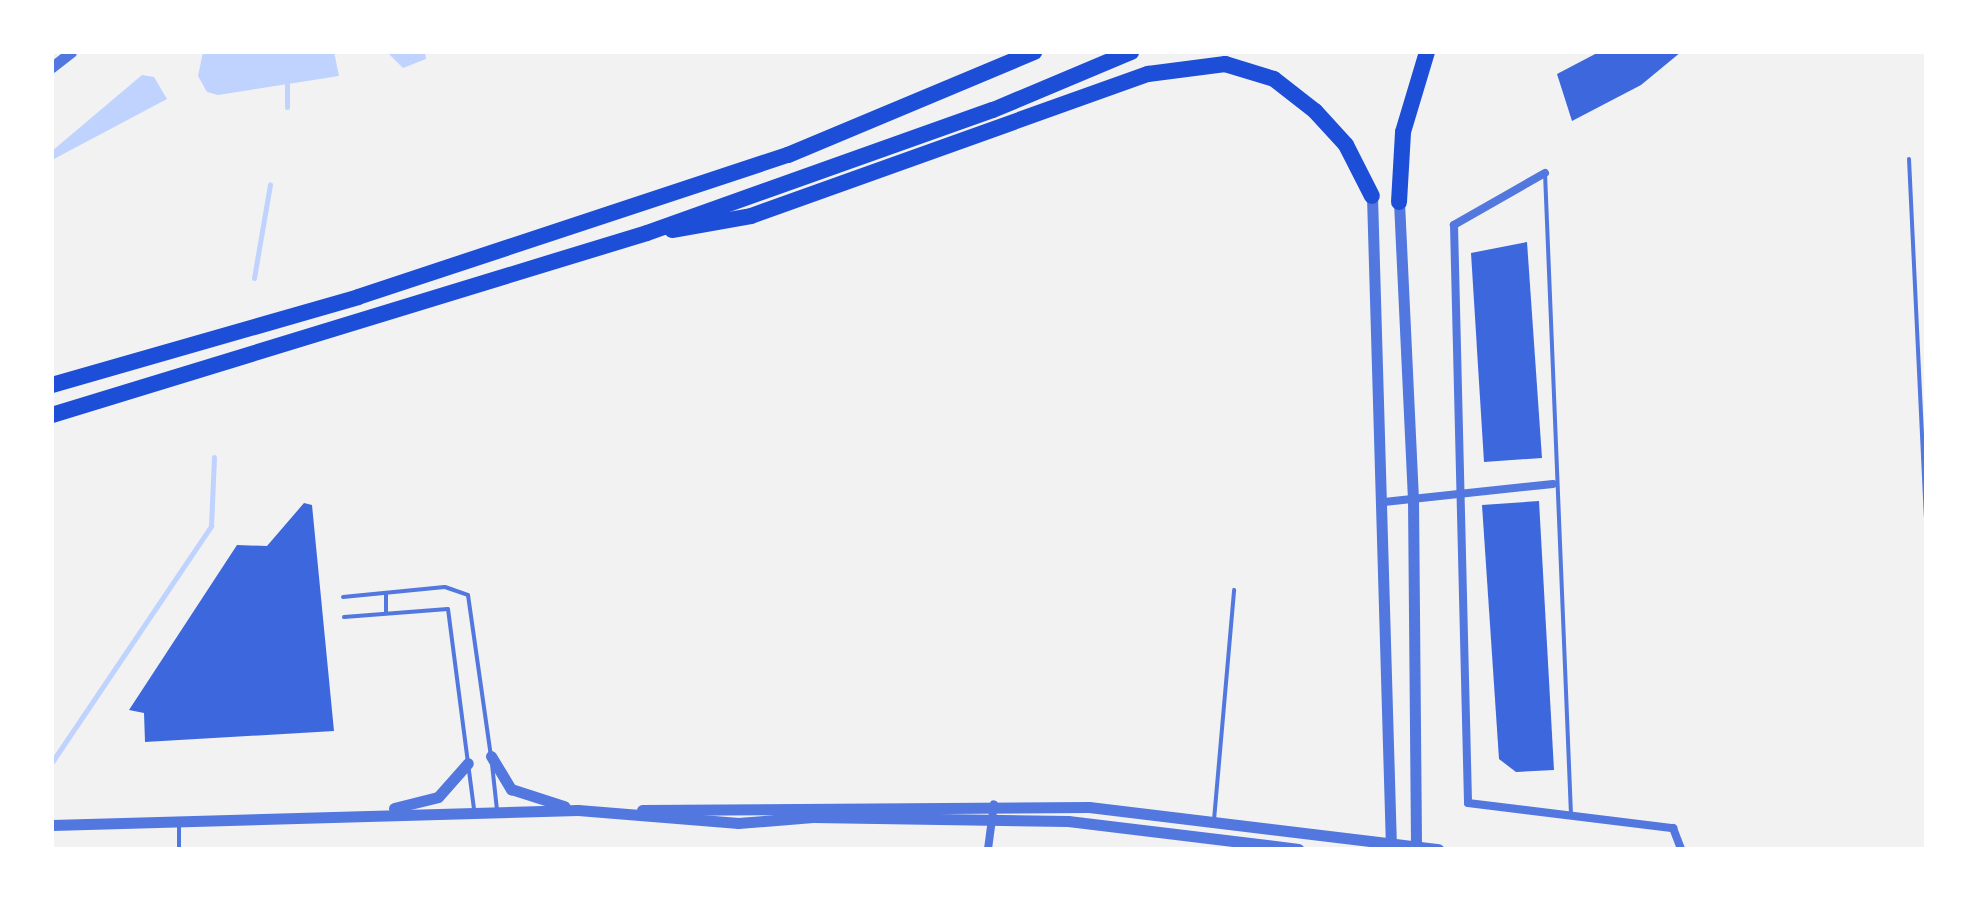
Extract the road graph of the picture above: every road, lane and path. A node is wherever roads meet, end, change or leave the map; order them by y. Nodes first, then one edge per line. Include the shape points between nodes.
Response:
1 (71, 52) edge
2 (1034, 52) edge
3 (1131, 52) edge
4 (1427, 52) edge
5 (52, 67) edge
6 (1909, 159) dead end
7 (1545, 173) joint
8 (1372, 196) joint
9 (1399, 202) joint
10 (647, 233) junction
11 (52, 385) edge
12 (52, 415) edge
13 (1553, 484) junction
14 (1458, 493) junction
15 (1413, 499) junction
16 (1384, 502) junction
17 (1926, 517) edge
18 (1234, 590) dead end
19 (386, 593) junction
20 (343, 597) dead end
21 (386, 612) junction
22 (344, 617) dead end
23 (491, 756) junction
24 (468, 763) junction
25 (994, 804) junction
26 (474, 810) junction
27 (497, 810) junction
28 (578, 810) junction
29 (632, 811) junction
30 (374, 813) junction
31 (992, 818) junction
32 (1571, 818) junction
33 (179, 819) junction
34 (1214, 820) junction
35 (52, 825) edge
36 (1392, 847) edge
37 (1416, 848) edge
38 (179, 849) edge
39 (988, 849) edge
40 (1298, 849) edge
41 (1438, 849) edge
42 (1681, 849) edge

1 - 5 street
2 - 11 highway via 788,155 358,297
3 - 10 highway
4 - 9 highway via 1403,132
6 - 17 lane
7 - 13 lane
7 - 14 street via 1454,225
8 - 10 highway via 1346,145 1315,111 1274,79 1225,64 1148,74 751,216
8 - 16 street
9 - 15 street
10 - 12 highway
13 - 14 street
13 - 32 lane
14 - 15 street
14 - 32 street via 1468,803
15 - 16 street
15 - 37 street
16 - 36 street
18 - 34 lane
19 - 20 lane
19 - 21 lane
19 - 23 lane via 445,587 468,595
21 - 22 lane
21 - 24 lane via 440,608 453,618
23 - 27 lane
23 - 28 street via 511,789
24 - 26 lane
24 - 30 street via 438,797
25 - 29 street
25 - 31 street
25 - 34 street
26 - 27 street
26 - 30 street
27 - 28 street
28 - 29 street
29 - 31 street via 738,823
30 - 33 street
31 - 39 street
31 - 40 street via 1141,827
32 - 42 street via 1673,828
33 - 35 street
33 - 38 lane
34 - 36 street
36 - 37 street
37 - 41 street

